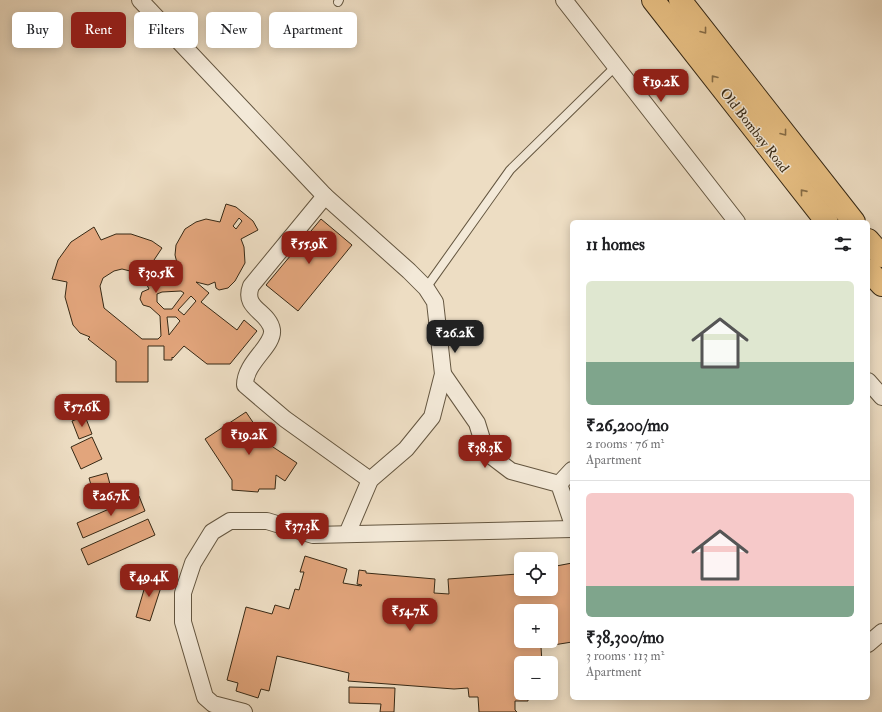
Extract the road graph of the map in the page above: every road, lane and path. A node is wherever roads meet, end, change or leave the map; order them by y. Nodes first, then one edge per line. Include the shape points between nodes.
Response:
1 (140, 0) edge
2 (564, 0) edge
3 (653, 0) edge
4 (680, 0) edge
5 (615, 67) junction
6 (325, 196) junction
7 (735, 220) edge
8 (826, 220) edge
9 (852, 220) edge
10 (870, 242) edge
11 (882, 256) edge
12 (870, 272) edge
13 (882, 285) edge
14 (426, 288) junction
15 (443, 374) junction
16 (870, 382) edge
17 (882, 397) edge
18 (570, 472) edge
19 (370, 480) junction
20 (559, 484) junction
21 (570, 516) edge
22 (570, 529) edge
23 (347, 534) junction
24 (882, 632) edge
25 (870, 642) edge
26 (244, 712) edge

1 - 6 street
2 - 5 street
8 -> 3 main road, Old Bombay Road
4 -> 9 main road, Old Bombay Road
5 - 7 street
5 - 14 lane via 510,170
6 - 14 street
6 - 19 street via 251,286 248,293 251,304 267,319 272,331 270,340 248,369 245,385 285,419
10 - 11 main road
12 - 13 main road
14 - 15 street via 435,302
15 - 19 street via 432,417 406,449
15 - 20 street via 477,423 486,452 511,471
16 - 17 street
18 - 20 street
19 - 23 street
20 - 21 street
22 - 23 street
23 - 26 street via 313,535 267,521 230,521 212,532 193,563 183,593 183,622 205,697 213,704
24 - 25 street

